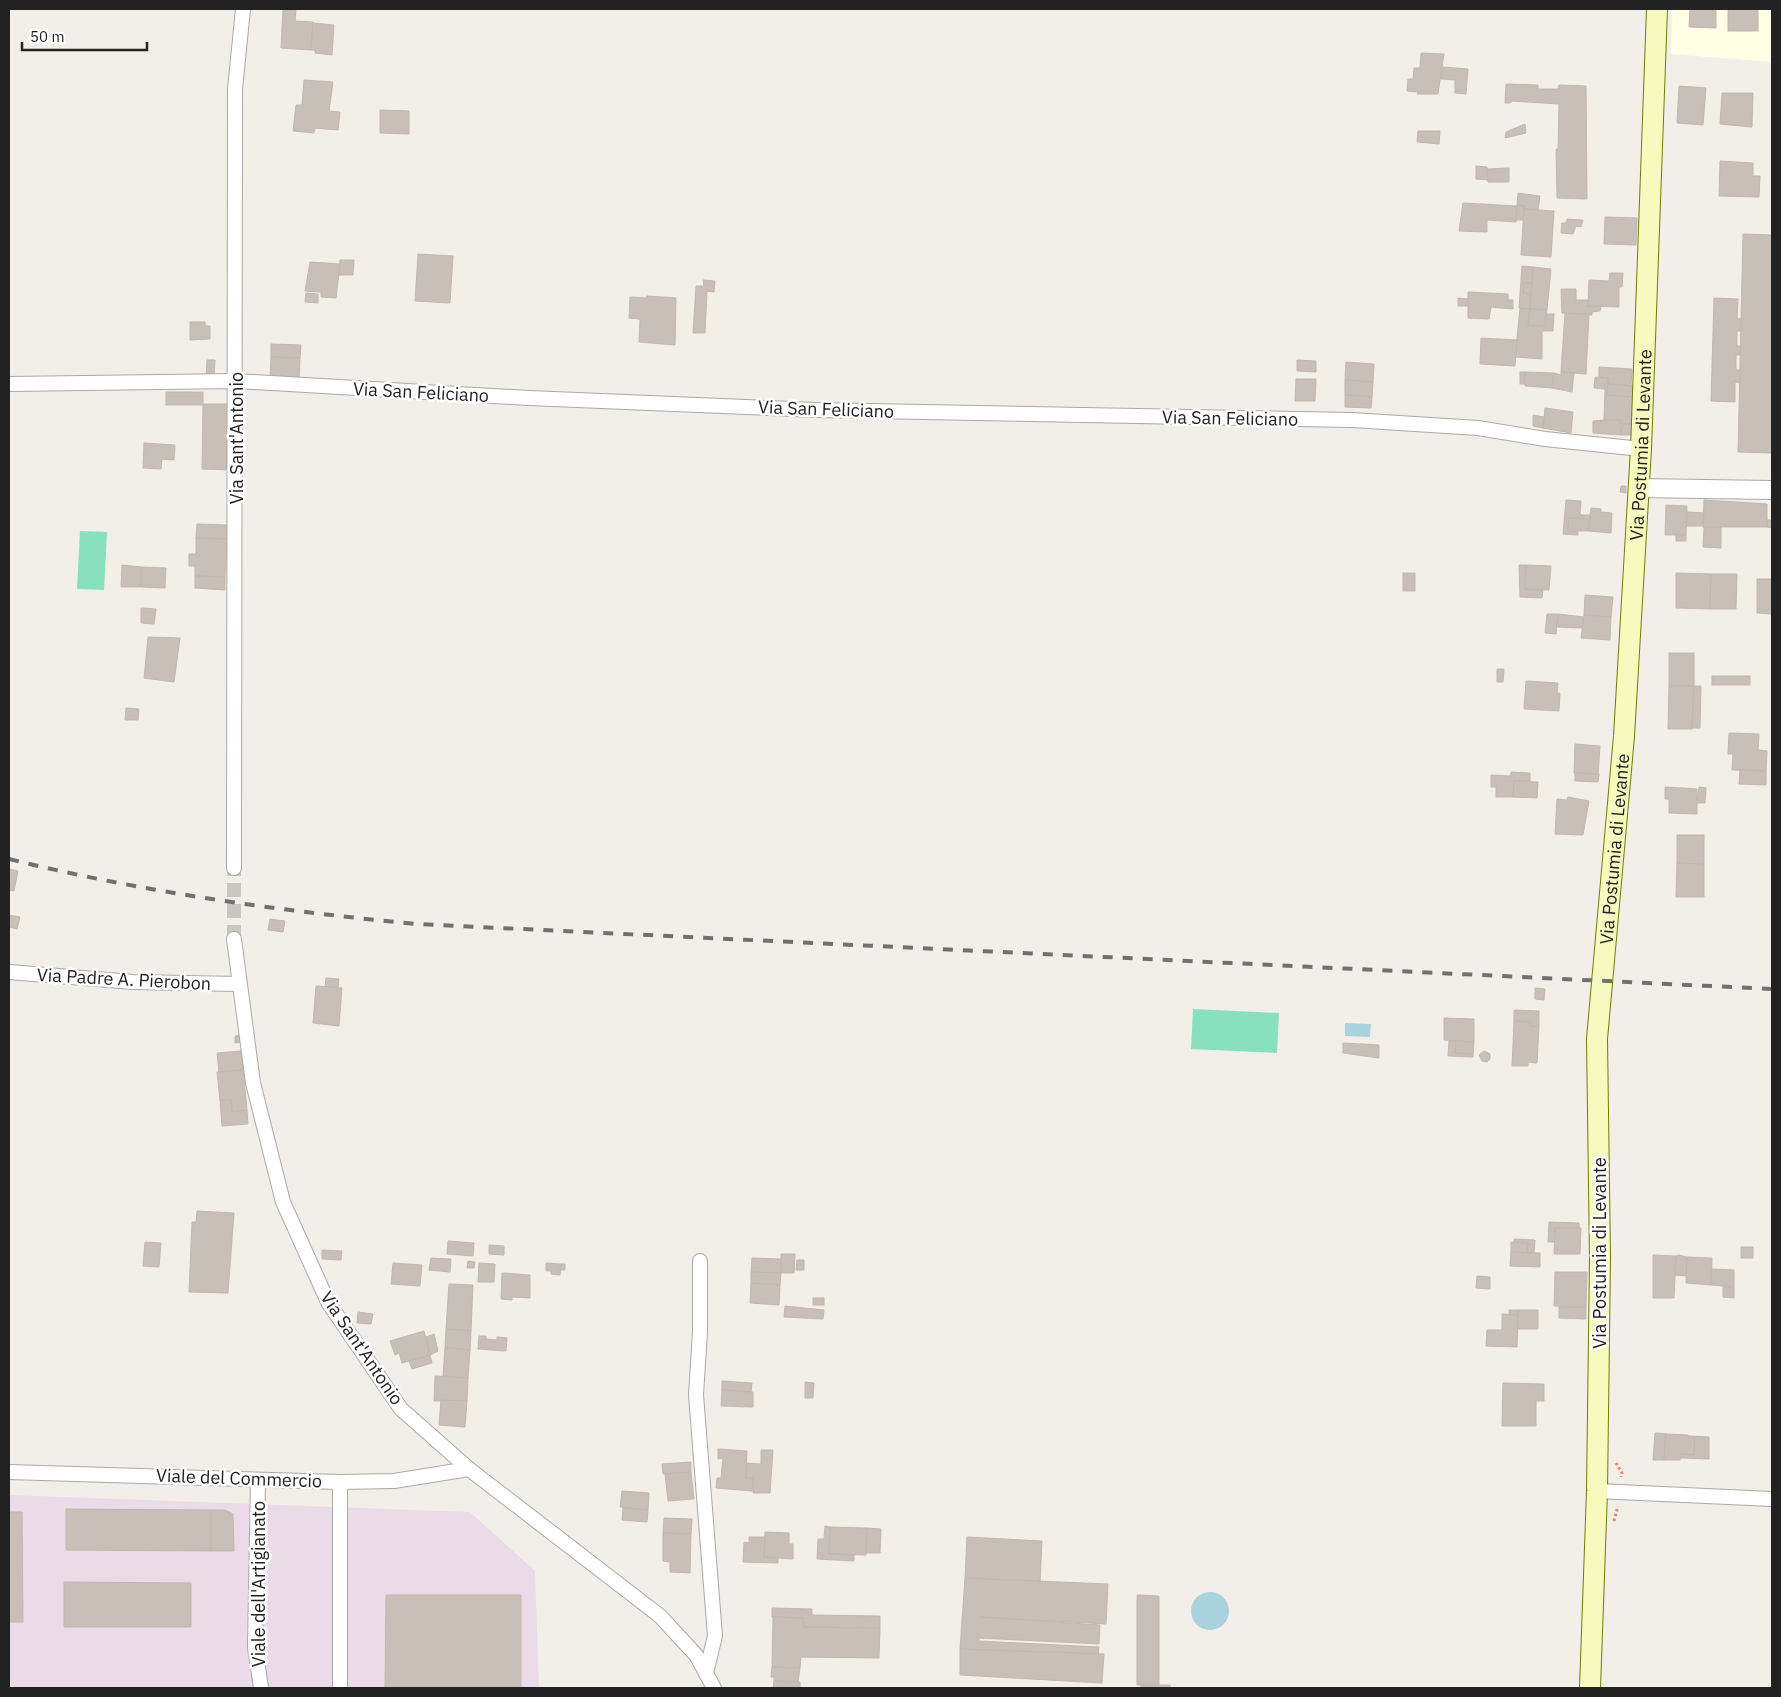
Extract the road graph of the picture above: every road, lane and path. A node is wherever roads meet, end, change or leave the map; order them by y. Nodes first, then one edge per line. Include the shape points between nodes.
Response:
1 (243, 9) edge
2 (1657, 9) edge
3 (236, 381) junction
4 (9, 384) edge
5 (1641, 449) junction
6 (1638, 488) junction
7 (1772, 490) edge
8 (234, 868) tunnel mouth
9 (234, 939) tunnel mouth
10 (9, 972) edge
11 (239, 984) junction
12 (700, 1261) dead end
13 (469, 1469) junction
14 (9, 1472) edge
15 (258, 1480) junction
16 (340, 1482) junction
17 (1597, 1491) junction
18 (1772, 1499) edge
19 (706, 1673) junction
20 (260, 1688) edge
21 (340, 1688) edge
22 (714, 1688) edge
23 (1590, 1688) edge

1 - 3 street, Via Sant'Antonio via 235,90
2 - 5 main road, Via Postumia di Levante
3 - 4 street, Via San Feliciano
3 - 5 street, Via San Feliciano via 539,399 816,410 1352,420 1478,428
3 - 8 street, Via Sant'Antonio
5 - 6 main road, Via Postumia di Levante
6 - 7 street
6 - 17 main road, Via Postumia di Levante via 1624,736 1597,1039 1600,1258
9 - 11 street, Via Sant'Antonio
10 - 11 street, Via Padre A. Pierobon via 133,982
11 - 13 street, Via Sant'Antonio via 253,1084 283,1202 328,1302 401,1408
12 - 19 street via 696,1395 715,1636
13 - 16 street, Viale del Commercio via 394,1481
13 - 19 street, Via Sant'Antonio via 660,1616 696,1655
14 - 15 street, Viale del Commercio
15 - 16 street, Viale del Commercio
15 - 20 street, Viale dell'Artigianato via 255,1647
16 - 21 street
17 - 18 street
17 - 23 main road, Via Postumia di Levante
19 - 22 street, Via Sant'Antonio

